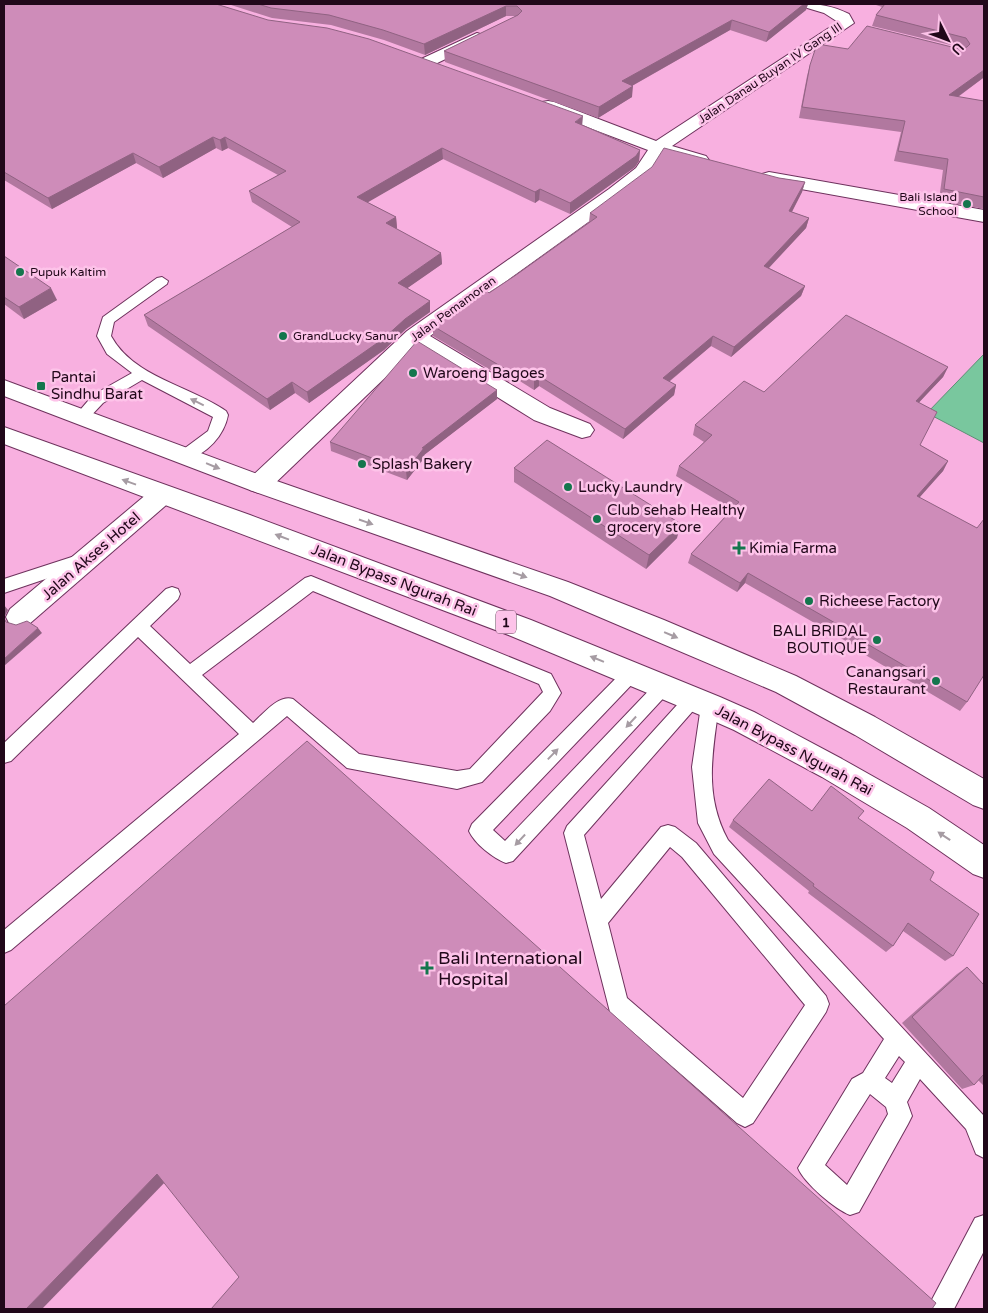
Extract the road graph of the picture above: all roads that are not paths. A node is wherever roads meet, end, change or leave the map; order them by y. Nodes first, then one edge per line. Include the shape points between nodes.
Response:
1 (809, 4) edge
2 (844, 25) junction
3 (495, 29) edge
4 (862, 30) edge
5 (409, 57) edge
6 (426, 63) junction
7 (444, 69) edge
8 (536, 102) edge
9 (658, 148) junction
10 (717, 165) edge
11 (754, 174) edge
12 (984, 216) edge
13 (162, 281) dead end
14 (414, 336) junction
15 (142, 374) junction
16 (4, 388) edge
17 (82, 416) junction
18 (582, 430) dead end
19 (4, 436) edge
20 (186, 455) junction
21 (259, 484) junction
22 (163, 494) junction
23 (89, 557) junction
24 (4, 586) edge
25 (172, 594) dead end
26 (19, 618) dead end
27 (138, 626) junction
28 (632, 673) junction
29 (189, 675) junction
30 (664, 686) junction
31 (702, 703) junction
32 (252, 734) junction
33 (4, 756) edge
34 (984, 794) edge
35 (984, 863) edge
36 (596, 921) junction
37 (4, 943) edge
38 (897, 1038) junction
39 (918, 1062) junction
40 (870, 1081) junction
41 (895, 1100) junction
42 (984, 1146) edge
43 (984, 1227) edge
44 (940, 1309) edge

1 - 2 main road, Jalan Danau Buyan IV Gang III via 839,14 846,20
2 - 4 main road
2 - 9 main road, Jalan Danau Buyan IV Gang III
3 - 6 main road
5 - 6 main road
6 - 7 main road
8 - 9 main road
9 - 10 main road
9 - 14 main road, Jalan Pemamoran via 643,172 616,193
11 - 12 main road
13 - 15 lane via 108,320 104,336 112,351
14 - 18 main road via 542,414
14 - 21 main road, Jalan Pemamoran
15 - 17 lane via 98,399
20 -> 15 lane via 213,436 220,426 221,416
16 - 17 main road
17 - 20 main road
22 -> 19 main road, Jalan Bypass Ngurah Rai / 1
20 -> 21 main road
21 -> 34 main road via 559,589 786,684
22 - 23 main road, Jalan Akses Hotel
28 -> 22 main road, Jalan Bypass Ngurah Rai / 1
23 - 24 lane
23 - 26 main road, Jalan Akses Hotel
25 - 27 lane
27 - 29 lane
27 - 33 lane
28 - 30 main road, Jalan Bypass Ngurah Rai / 1
30 -> 28 lane via 506,854 478,831
29 - 32 lane
29 - 32 lane via 311,583 544,680 552,693 474,776 458,780 354,762 287,704
30 - 31 main road, Jalan Bypass Ngurah Rai / 1
35 -> 31 main road, Jalan Bypass Ngurah Rai / 1 via 918,818 832,768 744,721
31 - 36 lane via 574,833
31 - 38 lane via 701,767 708,823 721,847
32 - 37 lane
36 - 36 lane via 668,834 688,850 818,1004 746,1115 618,1004
38 - 39 lane
38 - 40 lane
39 - 41 lane
39 - 42 lane via 975,1122
40 - 41 lane
40 - 41 lane via 860,1087 810,1168 850,1203 900,1116
43 - 44 lane

